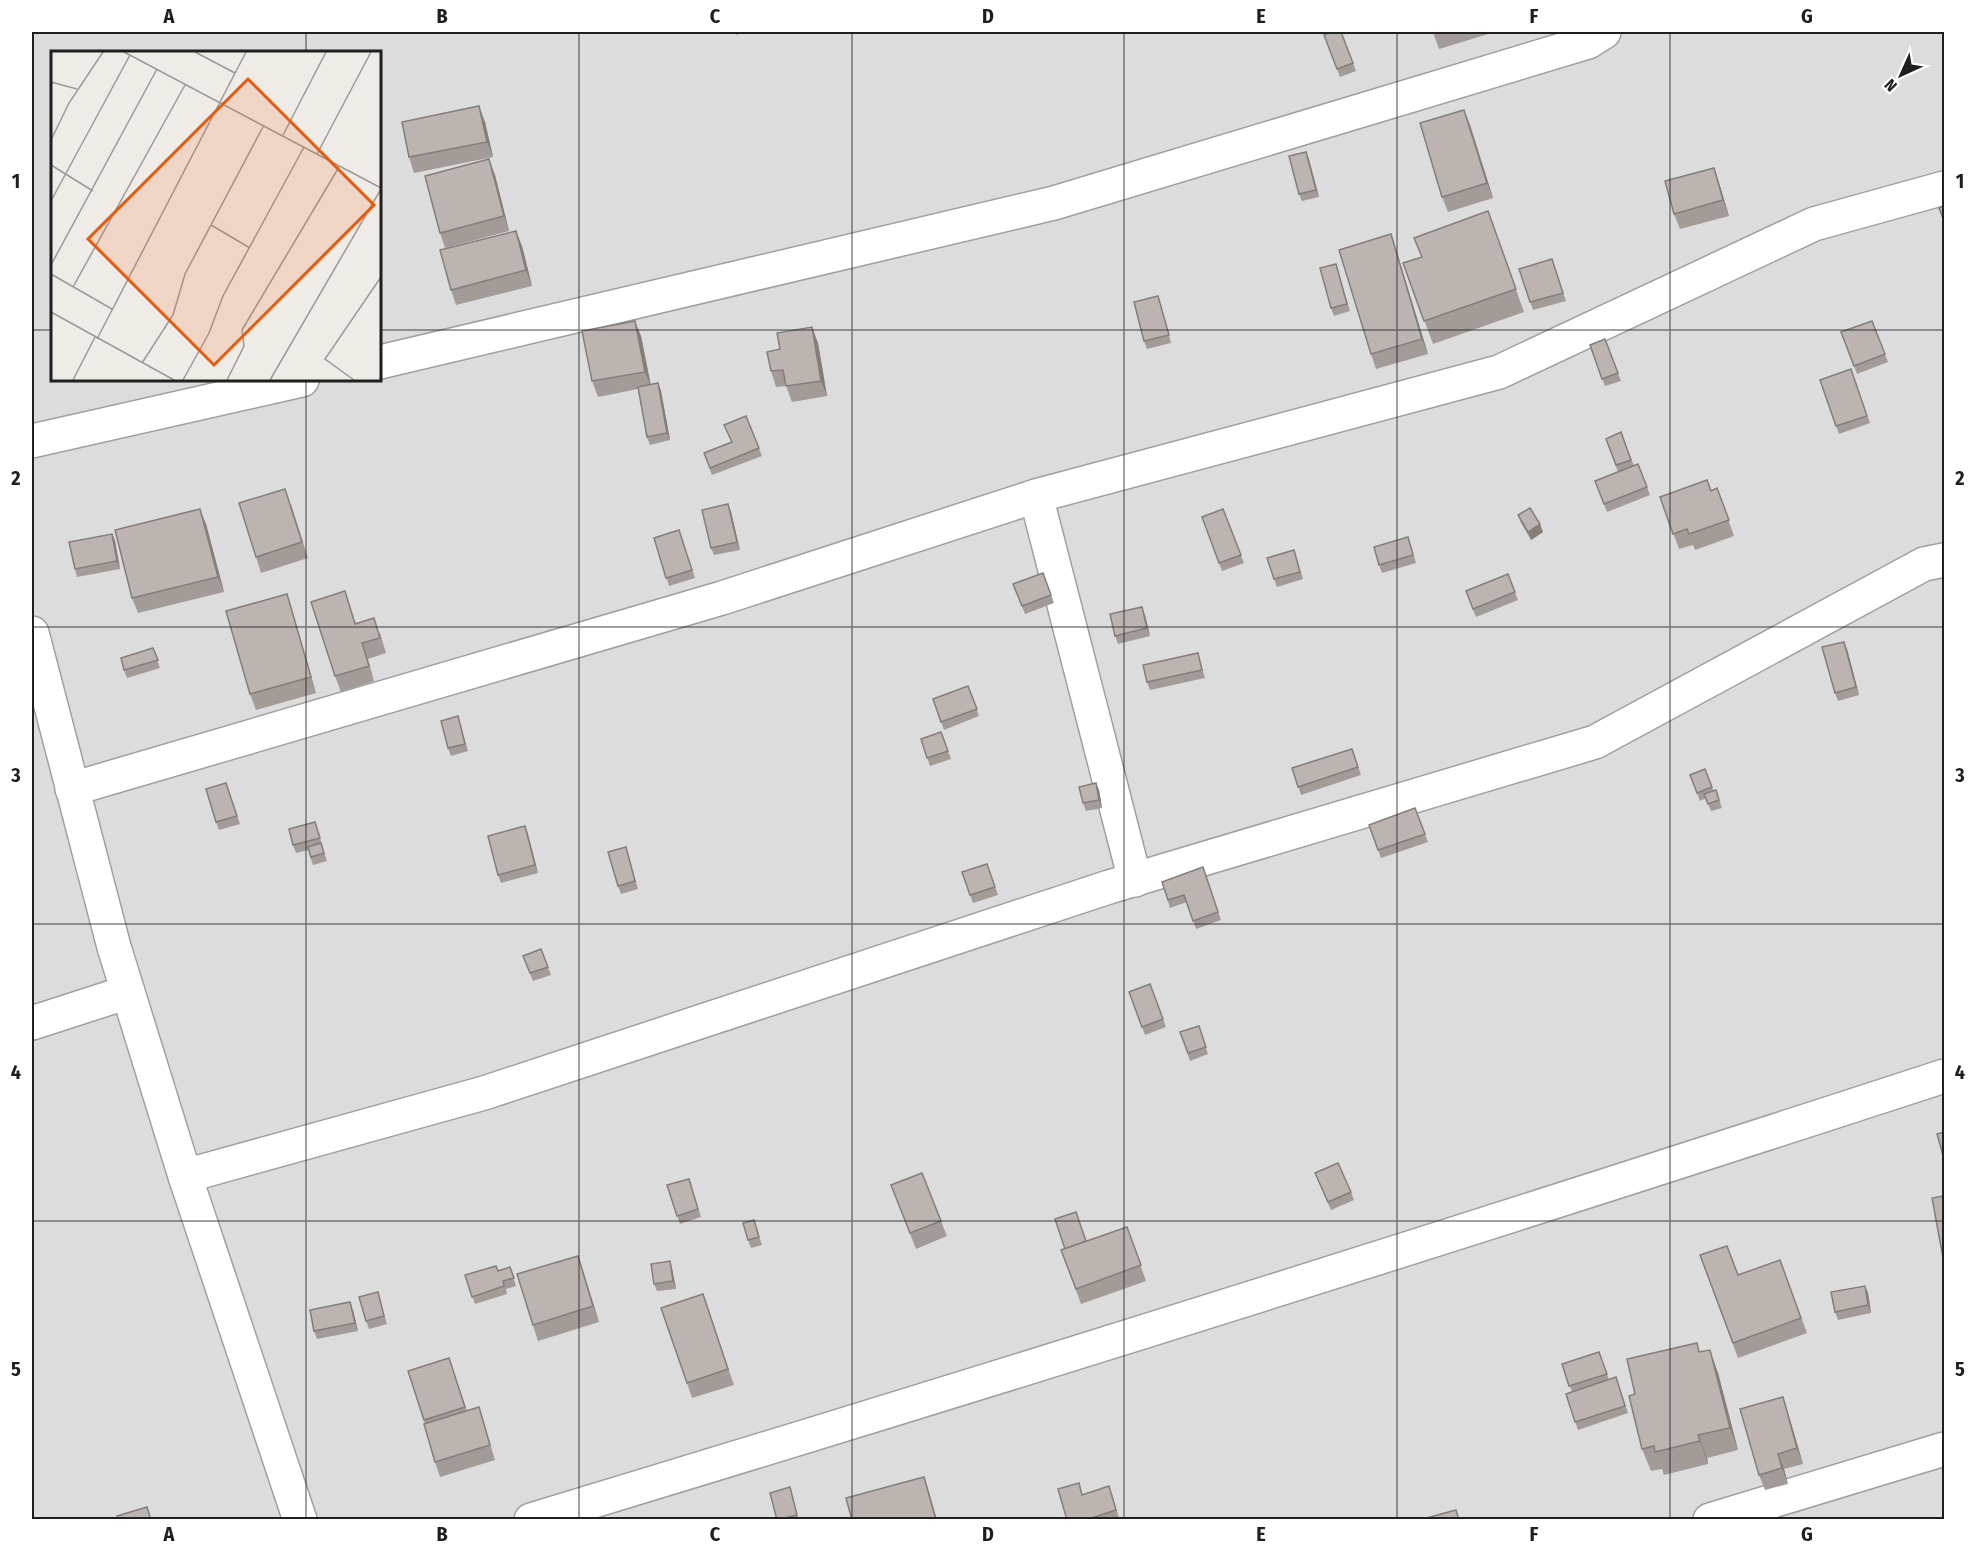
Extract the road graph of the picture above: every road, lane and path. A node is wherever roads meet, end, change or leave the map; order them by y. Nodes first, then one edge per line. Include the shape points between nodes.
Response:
1 (1604, 32) edge
2 (1944, 188) edge
3 (381, 362) edge
4 (298, 381) edge
5 (32, 441) edge
6 (1036, 496) junction
7 (1944, 560) edge
8 (34, 652) edge
9 (72, 789) junction
10 (1135, 880) junction
11 (128, 992) junction
12 (32, 1023) edge
13 (1944, 1076) edge
14 (185, 1176) junction
15 (1944, 1449) edge
16 (300, 1520) edge
17 (531, 1520) edge
18 (1710, 1520) edge

1 - 3 street via 1588,42 1054,203
2 - 6 street via 1814,224 1499,372
4 - 5 street
6 - 9 street via 722,598
6 - 10 street
7 - 10 street via 1924,564 1595,742
8 - 9 street
9 - 11 street
10 - 14 street via 484,1093
11 - 12 street
11 - 14 street
13 - 17 street via 1010,1375
14 - 16 street
15 - 18 street

